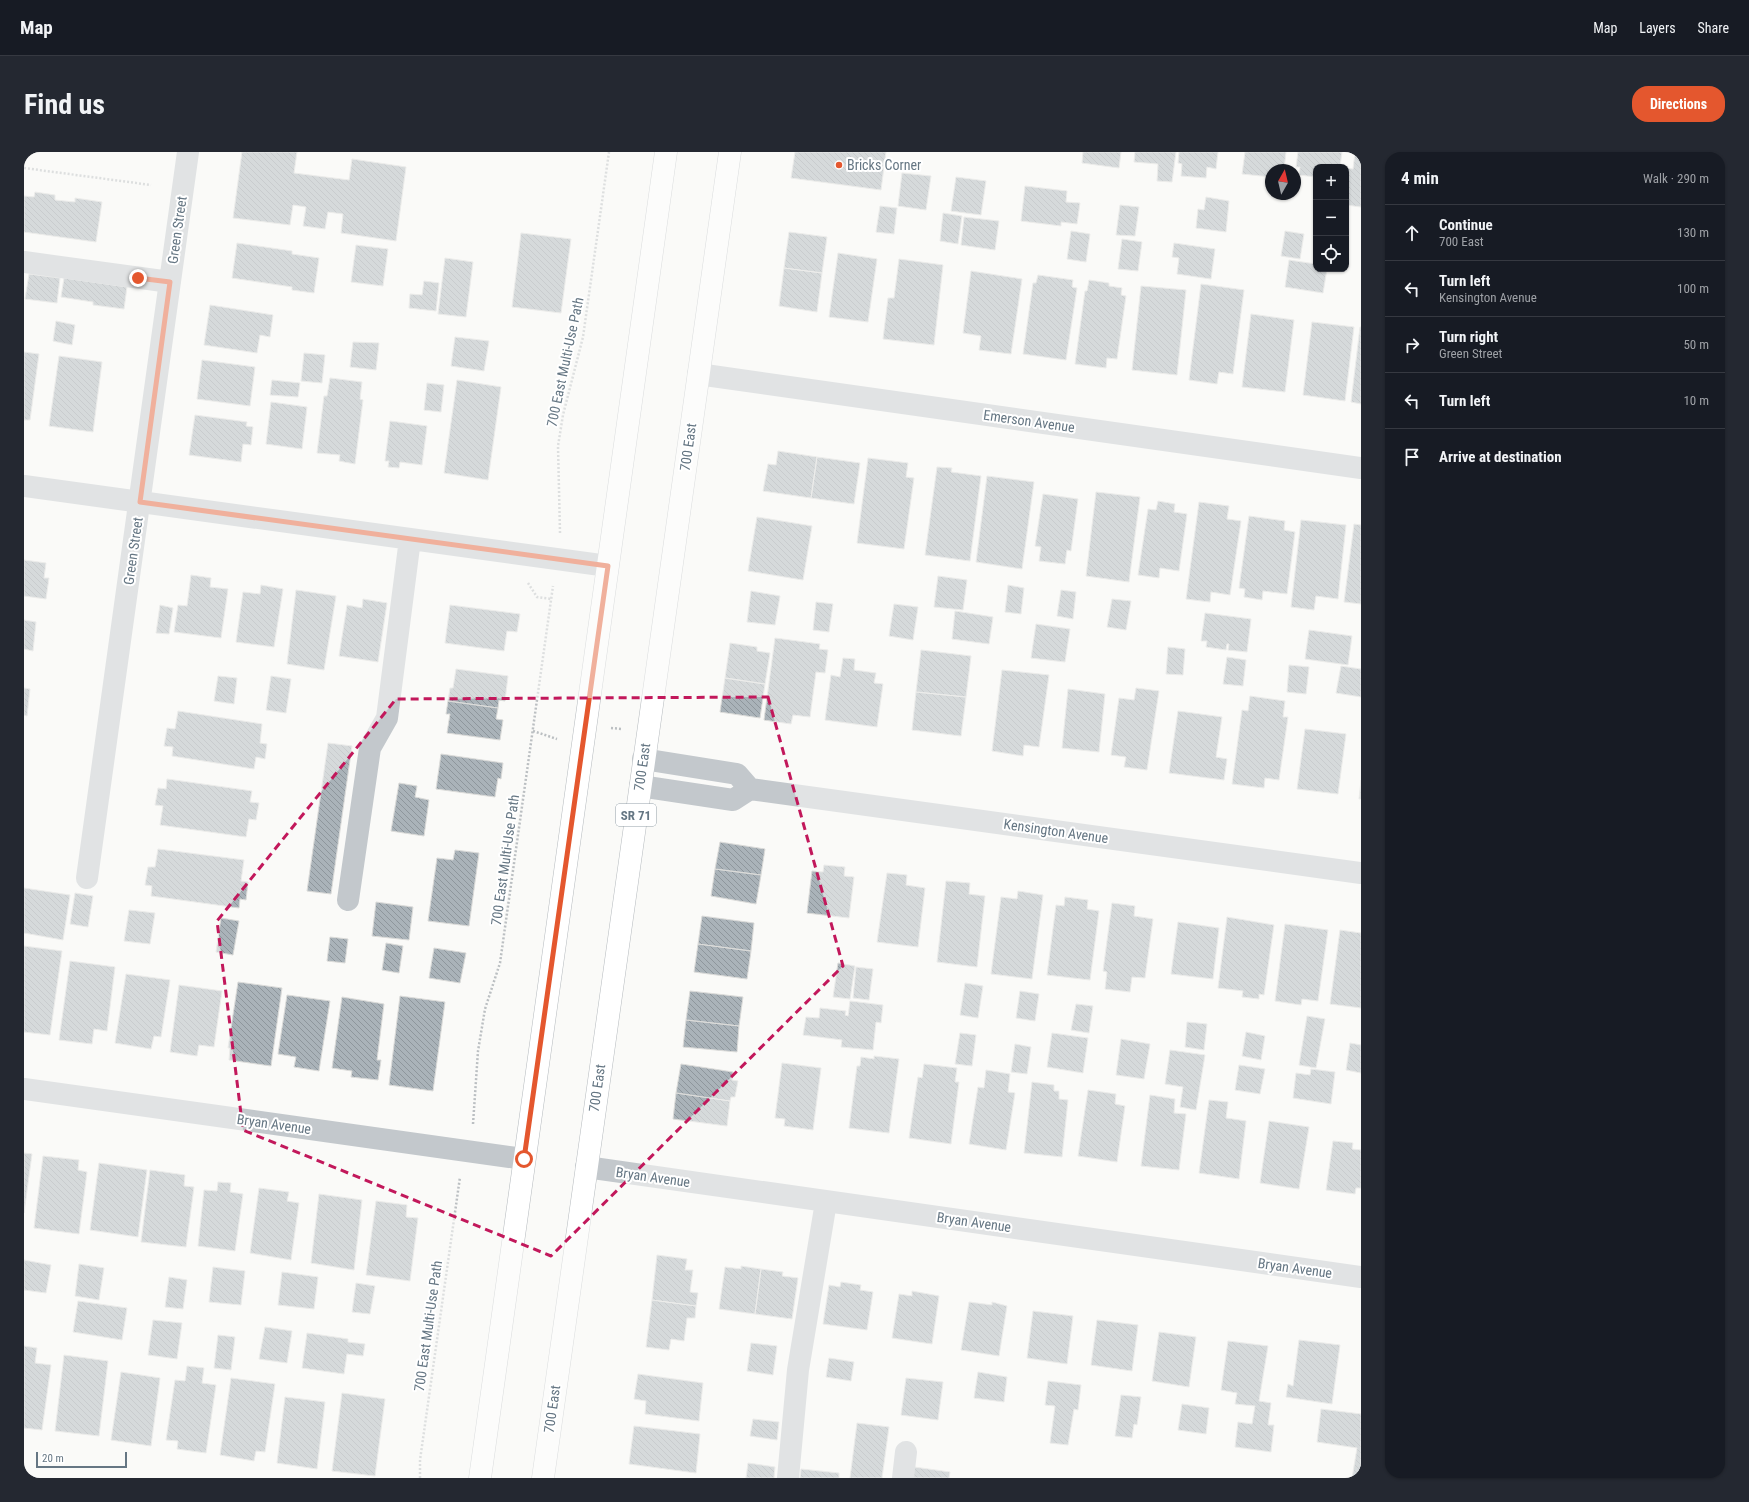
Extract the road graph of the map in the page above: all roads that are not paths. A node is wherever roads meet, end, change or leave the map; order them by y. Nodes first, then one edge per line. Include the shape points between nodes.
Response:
1 (188, 152) edge
2 (666, 152) edge
3 (730, 152) edge
4 (24, 262) edge
5 (170, 282) junction
6 (698, 374) junction
7 (1361, 468) edge
8 (24, 486) edge
9 (140, 502) junction
10 (410, 539) junction
11 (608, 566) junction
12 (643, 759) junction
13 (640, 786) junction
14 (750, 789) junction
15 (1361, 873) edge
16 (87, 878) dead end
17 (348, 900) dead end
18 (24, 1089) edge
19 (524, 1159) junction
20 (586, 1167) junction
21 (826, 1202) junction
22 (1361, 1277) edge
23 (906, 1452) dead end
24 (480, 1478) edge
25 (543, 1478) edge
26 (788, 1478) edge
27 (903, 1478) edge

1 - 5 street, Green Street
2 - 11 main road
3 - 6 main road, 700 East / SR 71
4 - 5 street
5 - 9 street, Green Street
6 - 7 street, Emerson Avenue
6 - 12 main road, 700 East / SR 71
8 - 9 street
9 - 10 street
9 - 16 street, Green Street
10 - 11 street
10 - 17 street via 387,718 370,748
11 - 19 main road
12 - 13 main road, 700 East / SR 71
12 - 14 street via 737,774
13 - 14 street via 733,800
13 - 20 main road, 700 East / SR 71
14 - 15 street, Kensington Avenue
18 - 19 street, Bryan Avenue
19 - 24 main road
20 - 21 street, Bryan Avenue
20 - 25 main road, 700 East / SR 71
21 - 22 street, Bryan Avenue
21 - 26 street via 798,1370
23 - 27 street

